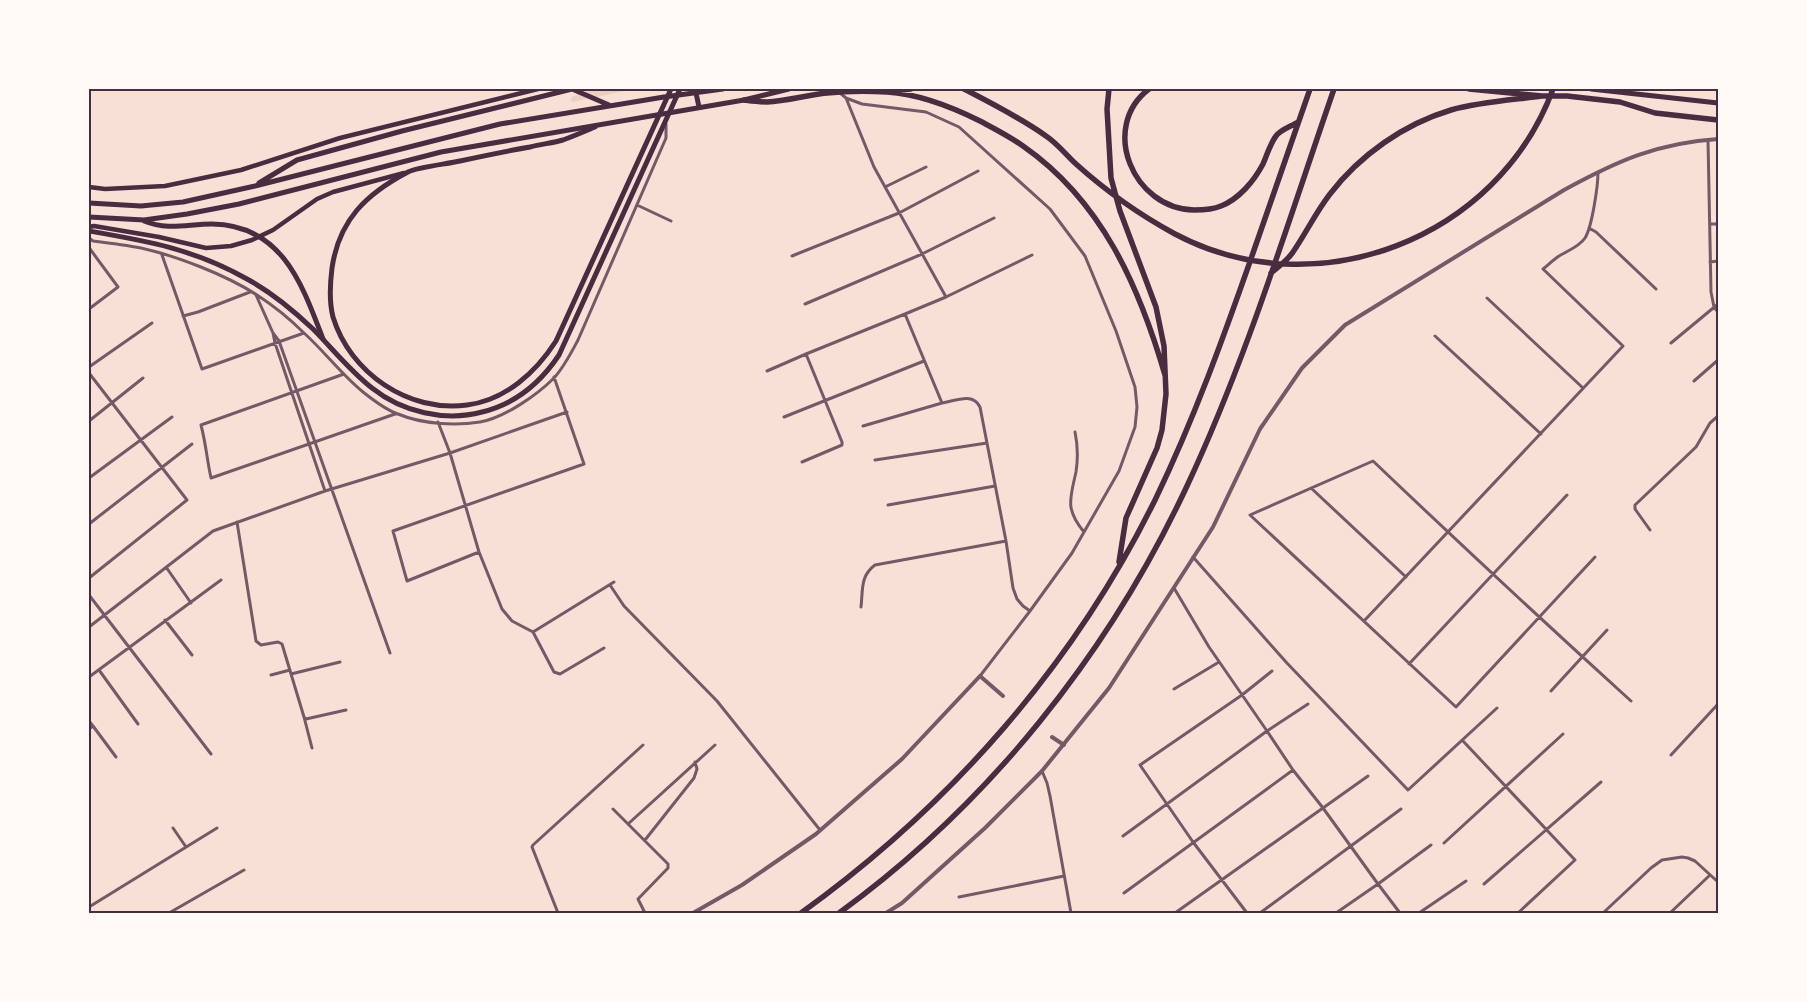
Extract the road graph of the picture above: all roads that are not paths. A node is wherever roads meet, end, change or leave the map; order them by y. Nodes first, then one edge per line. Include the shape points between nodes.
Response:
1 (538, 89) edge
2 (572, 89) edge
3 (670, 89) edge
4 (680, 89) edge
5 (716, 89) edge
6 (724, 89) edge
7 (790, 89) edge
8 (911, 89) edge
9 (964, 89) edge
10 (1109, 89) edge
11 (1149, 89) edge
12 (1310, 89) edge
13 (1334, 89) edge
14 (1469, 89) edge
15 (1553, 89) edge
16 (1591, 89) edge
17 (840, 92) junction
18 (889, 92) junction
19 (696, 93) junction
20 (1542, 96) junction
21 (846, 98) junction
22 (744, 100) junction
23 (1718, 103) edge
24 (610, 106) junction
25 (699, 107) junction
26 (664, 114) junction
27 (1718, 120) edge
28 (1299, 122) junction
29 (600, 125) junction
30 (1718, 139) edge
31 (1708, 140) junction
32 (926, 167) dead end
33 (410, 171) junction
34 (978, 171) dead end
35 (1598, 171) junction
36 (255, 186) junction
37 (885, 186) junction
38 (89, 188) edge
39 (89, 203) edge
40 (637, 205) junction
41 (899, 213) junction
42 (89, 217) edge
43 (994, 218) dead end
44 (142, 220) junction
45 (671, 221) dead end
46 (1710, 224) junction
47 (1718, 224) edge
48 (89, 227) edge
49 (1589, 228) junction
50 (89, 230) edge
51 (89, 238) edge
52 (93, 241) junction
53 (89, 249) edge
54 (922, 254) junction
55 (162, 255) junction
56 (1032, 255) dead end
57 (792, 256) dead end
58 (1718, 261) edge
59 (1710, 262) junction
60 (1270, 274) junction
61 (1656, 289) dead end
62 (250, 292) junction
63 (255, 294) junction
64 (946, 297) junction
65 (1487, 298) dead end
66 (805, 304) dead end
67 (1718, 304) edge
68 (1714, 307) junction
69 (89, 309) edge
70 (1718, 312) edge
71 (905, 314) junction
72 (183, 316) junction
73 (152, 323) dead end
74 (273, 333) junction
75 (305, 333) junction
76 (1435, 336) dead end
77 (323, 339) junction
78 (279, 341) junction
79 (275, 343) junction
80 (1671, 343) dead end
81 (806, 354) junction
82 (1718, 360) edge
83 (924, 361) junction
84 (89, 367) edge
85 (767, 371) dead end
86 (89, 373) edge
87 (344, 374) junction
88 (1165, 375) junction
89 (554, 377) junction
90 (143, 378) dead end
91 (1694, 381) dead end
92 (1583, 388) junction
93 (298, 391) junction
94 (292, 393) junction
95 (824, 401) junction
96 (112, 403) junction
97 (942, 403) junction
98 (567, 412) junction
99 (396, 414) junction
100 (1718, 416) edge
101 (172, 417) dead end
102 (784, 418) dead end
103 (89, 421) edge
104 (438, 422) junction
105 (863, 426) dead end
106 (1075, 432) dead end
107 (1541, 434) junction
108 (141, 440) junction
109 (315, 442) junction
110 (987, 443) junction
111 (192, 444) dead end
112 (309, 445) junction
113 (450, 453) junction
114 (874, 460) dead end
115 (802, 462) dead end
116 (162, 467) junction
117 (89, 478) edge
118 (995, 486) junction
119 (1311, 488) junction
120 (331, 490) junction
121 (325, 491) junction
122 (1568, 495) dead end
123 (465, 505) junction
124 (888, 505) dead end
125 (237, 522) junction
126 (89, 524) edge
127 (1650, 530) dead end
128 (1084, 532) junction
129 (1448, 533) junction
130 (1006, 541) junction
131 (479, 552) junction
132 (1595, 557) dead end
133 (1193, 558) junction
134 (166, 568) junction
135 (1118, 568) junction
136 (1493, 574) junction
137 (1406, 577) junction
138 (89, 578) edge
139 (222, 580) dead end
140 (614, 582) dead end
141 (610, 585) junction
142 (1174, 588) junction
143 (89, 594) edge
144 (191, 603) junction
145 (861, 607) dead end
146 (1030, 612) junction
147 (104, 615) junction
148 (1539, 617) junction
149 (166, 620) junction
150 (1364, 622) junction
151 (89, 627) edge
152 (1607, 630) dead end
153 (533, 632) junction
154 (129, 647) junction
155 (604, 648) dead end
156 (390, 653) dead end
157 (192, 655) dead end
158 (1582, 657) junction
159 (340, 662) dead end
160 (1219, 662) junction
161 (1409, 664) junction
162 (98, 670) junction
163 (1272, 671) dead end
164 (291, 672) junction
165 (271, 675) dead end
166 (980, 676) junction
167 (89, 677) edge
168 (1174, 689) dead end
169 (1551, 691) dead end
170 (1242, 695) junction
171 (1003, 696) dead end
172 (1631, 701) dead end
173 (1308, 704) dead end
174 (1718, 704) edge
175 (1497, 708) dead end
176 (346, 710) dead end
177 (304, 717) junction
178 (89, 721) edge
179 (138, 724) dead end
180 (93, 726) junction
181 (89, 729) edge
182 (1267, 731) junction
183 (1563, 734) dead end
184 (1052, 737) dead end
185 (1463, 741) junction
186 (642, 744) dead end
187 (715, 744) dead end
188 (1064, 745) junction
189 (312, 748) dead end
190 (211, 754) dead end
191 (1671, 755) dead end
192 (116, 757) dead end
193 (696, 762) junction
194 (1293, 770) junction
195 (1042, 771) junction
196 (1368, 776) dead end
197 (1601, 782) dead end
198 (1505, 785) junction
199 (1167, 803) junction
200 (1323, 808) junction
201 (613, 809) dead end
202 (1400, 809) dead end
203 (628, 824) junction
204 (173, 828) dead end
205 (217, 828) dead end
206 (820, 830) junction
207 (1546, 830) junction
208 (1123, 836) dead end
209 (645, 840) junction
210 (1193, 842) junction
211 (1444, 843) dead end
212 (1431, 845) dead end
213 (1350, 846) junction
214 (186, 847) junction
215 (244, 870) dead end
216 (1710, 875) junction
217 (1064, 876) junction
218 (1221, 880) junction
219 (1466, 880) dead end
220 (1718, 882) edge
221 (1378, 884) junction
222 (1484, 884) dead end
223 (1124, 894) dead end
224 (959, 897) dead end
225 (89, 907) edge
226 (169, 913) edge
227 (558, 913) edge
228 (644, 913) edge
229 (693, 913) edge
230 (801, 913) edge
231 (840, 913) edge
232 (886, 913) edge
233 (1071, 913) edge
234 (1175, 913) edge
235 (1246, 913) edge
236 (1260, 913) edge
237 (1336, 913) edge
238 (1400, 913) edge
239 (1419, 913) edge
240 (1518, 913) edge
241 (1603, 913) edge
242 (1670, 913) edge

1 - 38 main road via 340,138 241,170 165,186
2 - 24 main road
2 - 36 main road via 297,160
3 - 33 main road via 566,322 548,354 523,380 482,402 454,406 428,403 383,384 347,348 333,315 331,276 344,228 359,206
4 - 77 main road via 560,355 528,389 495,409 461,415 412,409 372,388
5 - 6 main road
5 - 19 main road
7 - 22 main road
8 - 18 highway
9 - 15 highway via 1046,135 1075,163 1130,206 1176,235 1230,256 1300,265 1344,261 1430,232 1467,206 1498,178 1540,119
10 - 88 highway via 1111,178 1120,212 1156,307 1164,346
11 - 28 highway via 1136,102 1129,116 1126,148 1130,167 1140,184 1154,197 1187,210 1206,210 1235,198 1262,166 1276,135
12 - 28 highway
13 - 60 highway
14 - 20 highway
16 - 23 main road
17 - 18 highway
17 - 21 street
17 - 22 highway via 768,102
18 - 88 highway via 925,99 962,112 1012,138 1051,168 1104,231 1130,277
19 - 24 main road
19 - 25 main road
20 - 27 highway via 1620,102 1655,113
20 - 60 highway via 1452,110 1386,141 1340,182 1319,209 1293,254
21 - 37 street
21 - 128 street via 862,104 926,112 960,127 1050,209 1085,256 1116,331 1135,387 1137,407 1135,428 1119,471
22 - 25 main road
24 - 36 main road via 500,124
25 - 26 main road
26 - 29 main road
26 - 40 street via 666,138
28 - 135 highway via 1187,429
29 - 33 main road via 562,140
29 - 44 main road via 441,152 239,204
30 - 31 street
31 - 35 street via 1668,146
31 - 46 street
32 - 37 street
33 - 48 main road via 333,192 317,199 273,230 231,246 206,248 159,237
34 - 41 street
35 - 49 street
35 - 133 street via 1345,325 1302,368 1260,430 1213,526
36 - 39 main road via 183,202 141,206
37 - 41 street
40 - 45 street
40 - 89 street via 578,340
41 - 54 street
41 - 57 street
42 - 44 main road
43 - 54 street
44 - 77 main road via 161,227 229,226 251,232 267,242 288,262
46 - 47 street
46 - 59 street
49 - 61 street
49 - 92 street via 1584,239 1543,269 1623,346
50 - 77 main road via 174,247 223,267 285,304
51 - 52 street
52 - 53 street
52 - 55 street
53 - 69 street via 118,287
54 - 64 street
54 - 66 street
55 - 62 street via 205,269
55 - 72 street
56 - 64 street
58 - 59 street
59 - 68 street
60 - 231 highway via 1222,404 1172,517 1095,648 1019,746 970,799 912,855
62 - 63 street
62 - 72 street
63 - 74 street
63 - 75 street
64 - 71 street
65 - 92 street
67 - 68 street
68 - 70 street
68 - 80 street
71 - 81 street
71 - 83 street
72 - 79 street via 202,369
73 - 84 street
74 - 78 street
74 - 79 street
75 - 78 street
75 - 87 street
76 - 107 street
78 - 79 street
78 - 93 street
79 - 94 street
81 - 85 street
81 - 95 street
82 - 91 street
83 - 95 street
83 - 97 street
86 - 96 street
87 - 93 street
87 - 99 street
88 - 135 highway via 1162,430 1126,518
89 - 98 street
89 - 104 street via 508,412 481,422
90 - 96 street
92 - 107 street
93 - 94 street
93 - 109 street
94 - 112 street
94 - 112 street via 201,425 211,478
95 - 102 street
95 - 115 street via 842,445
96 - 103 street
96 - 108 street
97 - 105 street
97 - 110 street via 972,398 977,401
98 - 113 street
98 - 123 street via 584,464
99 - 104 street via 418,421
99 - 109 street
100 - 127 street via 1710,422 1696,447 1635,505
101 - 108 street
104 - 113 street
106 - 128 street via 1078,453 1070,508 1075,522
107 - 129 street
108 - 116 street
108 - 117 street
109 - 112 street
109 - 120 street
110 - 114 street
110 - 118 street
111 - 116 street
112 - 121 street
113 - 120 street
113 - 123 street
116 - 126 street
116 - 138 street via 187,500
118 - 124 street
118 - 130 street
119 - 129 street via 1373,461
119 - 137 street
119 - 150 street via 1250,515
120 - 121 street
120 - 156 street
121 - 125 street
122 - 136 street
123 - 131 street
123 - 131 street via 393,531 407,581
125 - 134 street via 213,531
125 - 164 street via 256,642 281,643
128 - 146 street
129 - 136 street
129 - 137 street
130 - 145 street via 875,565 864,576
130 - 146 street via 1013,588 1017,599
131 - 153 street via 502,609 512,621
132 - 148 street
133 - 142 street
133 - 185 street via 1408,790
134 - 144 street
134 - 147 street
135 - 230 highway via 1080,629 1002,731 934,803 863,867
136 - 148 street
136 - 161 street
137 - 150 street
139 - 144 street
140 - 141 street
141 - 153 street
141 - 206 street via 624,606 717,701
142 - 160 street
142 - 188 street via 1108,688
143 - 147 street
144 - 149 street
146 - 166 street
147 - 151 street
147 - 154 street
148 - 158 street
148 - 161 street via 1456,707
149 - 154 street
149 - 157 street
150 - 161 street
152 - 158 street
153 - 155 street via 557,674
154 - 162 street
154 - 190 street
158 - 169 street
158 - 172 street
159 - 164 street
160 - 168 street
160 - 170 street
162 - 167 street
162 - 179 street
163 - 170 street
164 - 165 street
164 - 177 street
166 - 171 street
166 - 206 street via 902,759
170 - 182 street
170 - 199 street via 1141,764
173 - 182 street
174 - 191 street
175 - 185 street
176 - 177 street via 309,719
177 - 189 street
178 - 180 street
180 - 181 street
180 - 192 street
182 - 194 street
182 - 199 street
183 - 198 street
184 - 188 street
185 - 198 street
186 - 227 street via 532,847
187 - 193 street
188 - 195 street
193 - 203 street
193 - 209 street via 694,778
194 - 200 street
194 - 210 street
195 - 217 street via 1050,796
195 - 232 street via 985,828 902,903
196 - 200 street
197 - 207 street
198 - 207 street
198 - 211 street
199 - 208 street
199 - 210 street
200 - 213 street
200 - 218 street
201 - 203 street
202 - 213 street
203 - 209 street
204 - 214 street
205 - 214 street
206 - 229 street via 742,885
207 - 222 street
207 - 240 street via 1575,860
209 - 228 street via 665,860 668,868 638,899
210 - 218 street
210 - 223 street
212 - 221 street
213 - 221 street
213 - 236 street
214 - 225 street
215 - 226 street
216 - 220 street
216 - 241 street via 1688,858 1662,860
216 - 242 street
217 - 224 street
217 - 233 street
218 - 234 street
218 - 235 street
219 - 239 street
221 - 237 street
221 - 238 street

